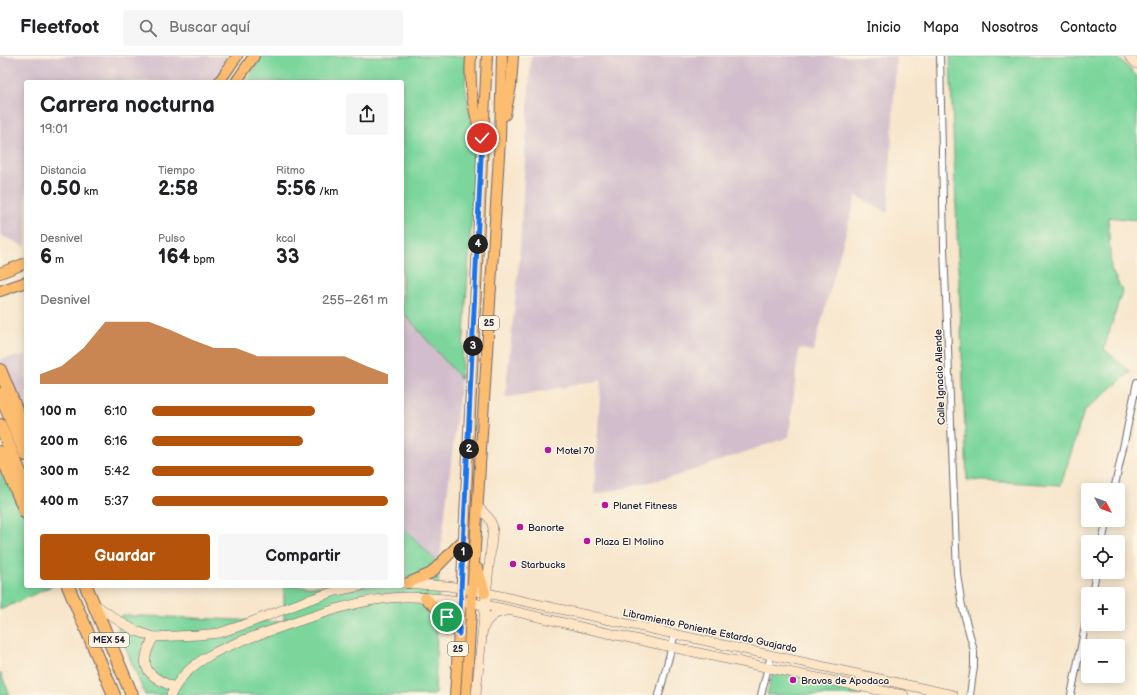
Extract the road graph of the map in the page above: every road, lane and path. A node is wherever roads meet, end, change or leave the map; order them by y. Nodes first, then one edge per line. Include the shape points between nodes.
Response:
1 (237, 56) edge
2 (254, 56) edge
3 (471, 56) edge
4 (487, 56) edge
5 (502, 56) edge
6 (513, 56) edge
7 (940, 56) edge
8 (1129, 56) edge
9 (1137, 64) edge
10 (220, 80) edge
11 (237, 80) edge
12 (482, 138) junction
13 (500, 139) junction
14 (24, 264) edge
15 (0, 273) edge
16 (24, 283) edge
17 (0, 291) edge
18 (0, 370) edge
19 (1137, 382) edge
20 (0, 394) edge
21 (0, 425) edge
22 (24, 428) edge
23 (24, 450) edge
24 (0, 452) edge
25 (24, 481) edge
26 (1115, 483) edge
27 (478, 507) junction
28 (24, 508) edge
29 (464, 539) junction
30 (476, 546) junction
31 (405, 583) edge
32 (69, 588) edge
33 (87, 588) edge
34 (352, 588) edge
35 (462, 589) junction
36 (473, 590) junction
37 (485, 593) junction
38 (426, 598) junction
39 (93, 602) junction
40 (461, 602) junction
41 (473, 604) junction
42 (484, 606) junction
43 (506, 611) junction
44 (1084, 631) edge
45 (459, 634) junction
46 (481, 634) junction
47 (675, 634) junction
48 (154, 637) junction
49 (671, 648) junction
50 (771, 655) junction
51 (768, 667) junction
52 (868, 676) junction
53 (172, 691) edge
54 (864, 691) edge
55 (114, 695) edge
56 (132, 695) edge
57 (455, 695) edge
58 (466, 695) edge
59 (476, 695) edge
60 (659, 695) edge
61 (761, 695) edge
62 (904, 695) edge
63 (953, 695) edge
64 (970, 695) edge
65 (1071, 695) edge

1 - 10 main road
2 - 11 main road
3 - 12 main road via 473,100
4 - 12 main road, 25
5 - 13 main road, 25
6 - 13 main road via 509,99
7 - 64 street, Calle Ignacio Allende via 944,248 957,574 962,606 974,651
8 - 9 street
12 - 29 main road, 25
13 - 27 main road, 25
14 - 15 main road
16 - 17 main road
18 - 22 highway
19 - 26 street
20 - 23 highway
21 - 25 highway
24 - 28 highway
27 - 30 main road, 25
27 - 37 street via 489,518 492,527
29 - 31 main road via 431,573
29 - 35 main road, 25
30 - 36 main road, 25
30 - 37 main road via 479,575
31 - 35 street, Libramiento Poniente Estardo Guajardo
32 - 55 highway, MEX 54
33 - 39 highway, MEX 54
34 - 48 street via 329,593 219,633
35 - 36 street, Libramiento Poniente Estardo Guajardo
35 - 40 main road, 25
36 - 37 street, Libramiento Poniente Estardo Guajardo
36 - 41 main road, 25
37 - 42 street
37 - 47 street, Libramiento Poniente Estardo Guajardo
38 - 40 street
38 - 45 main road via 447,617
38 - 53 street via 403,597 355,605 252,637 210,655 190,668
39 - 48 street via 126,625
39 - 56 highway, MEX 54
40 - 41 street
40 - 45 main road, 25
41 - 42 street
41 - 58 main road, 25
42 - 43 street
42 - 46 street
43 - 46 street via 498,612 487,621
43 - 49 street
44 - 65 street
45 - 57 main road, 25
46 - 59 street
47 - 49 street
47 - 50 street, Libramiento Poniente Estardo Guajardo
48 - 53 street via 147,648 146,666 149,674
49 - 51 street
49 - 60 street
50 - 51 street
50 - 52 street, Libramiento Poniente Estardo Guajardo
51 - 54 street
51 - 61 street
52 - 54 street
52 - 63 street, Libramiento Poniente Estardo Guajardo
54 - 62 street

